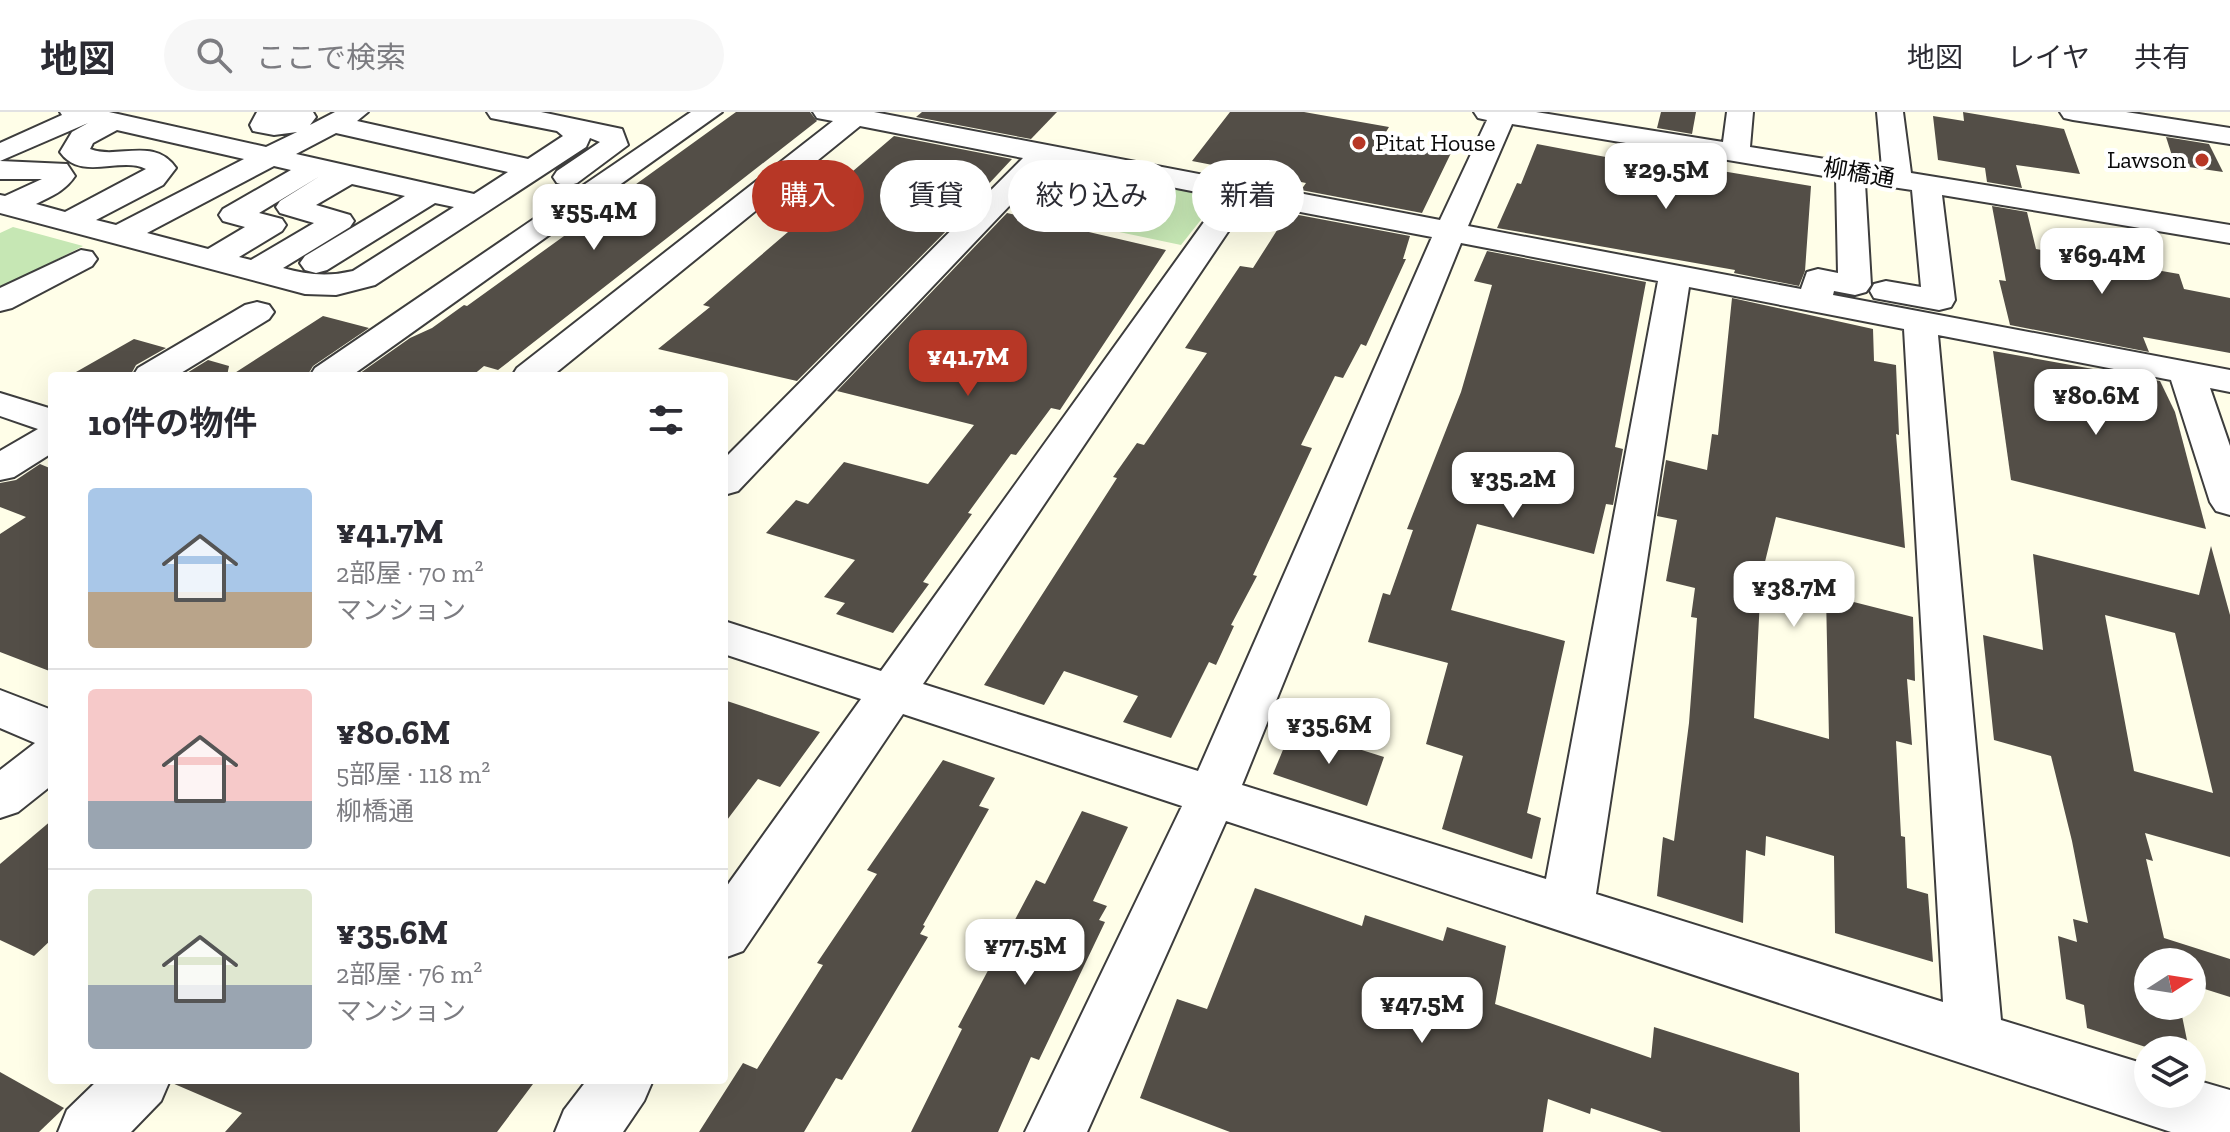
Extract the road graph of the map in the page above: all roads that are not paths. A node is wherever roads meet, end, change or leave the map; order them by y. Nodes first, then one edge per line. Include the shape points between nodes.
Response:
1 (50, 112) edge
2 (161, 112) edge
3 (261, 112) edge
4 (709, 112) edge
5 (1740, 112) edge
6 (1890, 112) edge
7 (1495, 113) edge
8 (2090, 113) edge
9 (847, 114) edge
10 (104, 117) edge
11 (312, 117) edge
12 (438, 120) dead end
13 (496, 123) edge
14 (196, 124) edge
15 (566, 125) junction
16 (0, 134) edge
17 (2230, 136) edge
18 (401, 140) junction
19 (1736, 152) junction
20 (0, 153) edge
21 (461, 153) junction
22 (1043, 154) junction
23 (271, 156) junction
24 (316, 167) junction
25 (533, 169) junction
26 (0, 170) edge
27 (1850, 172) junction
28 (348, 174) junction
29 (101, 178) dead end
30 (1912, 182) junction
31 (1192, 184) edge
32 (430, 193) junction
33 (480, 204) junction
34 (4, 205) edge
35 (1304, 205) edge
36 (38, 213) junction
37 (70, 221) junction
38 (1212, 232) edge
39 (1450, 232) junction
40 (122, 234) junction
41 (2230, 234) edge
42 (81, 259) dead end
43 (213, 259) junction
44 (256, 271) junction
45 (1675, 276) junction
46 (297, 282) junction
47 (1855, 285) junction
48 (0, 301) edge
49 (1817, 302) junction
50 (257, 312) dead end
51 (1920, 321) junction
52 (158, 372) edge
53 (334, 372) edge
54 (535, 372) edge
55 (2187, 374) junction
56 (2230, 381) edge
57 (0, 404) edge
58 (48, 420) edge
59 (48, 438) edge
60 (0, 468) edge
61 (728, 478) edge
62 (2230, 502) edge
63 (728, 638) edge
64 (893, 691) junction
65 (0, 708) edge
66 (48, 728) edge
67 (48, 760) edge
68 (1212, 796) junction
69 (0, 798) edge
70 (1567, 908) junction
71 (728, 928) edge
72 (1974, 1039) junction
73 (136, 1084) edge
74 (620, 1084) edge
75 (2230, 1121) edge
76 (89, 1132) edge
77 (586, 1132) edge
78 (1056, 1132) edge

1 - 16 street
2 - 10 street
3 - 14 street
4 - 53 street
5 - 19 street
6 - 30 street
7 - 19 street, 柳橋通
7 - 39 street
8 - 17 street
9 - 22 street
9 - 54 street
10 - 14 street
10 - 20 street
10 - 37 street via 74,152 88,160 140,157 162,168 153,179
11 - 18 street
11 - 23 street
12 - 18 street
13 - 15 street
13 - 21 street
14 - 23 street
15 - 25 street via 577,133 576,141
15 - 46 street via 612,135 614,145 394,292 356,297
18 - 21 street
19 - 27 street, 柳橋通
21 - 25 street
22 - 31 street
22 - 61 street
23 - 24 street
23 - 40 street
24 - 28 street
24 - 43 street via 234,215 271,225
25 - 33 street
26 - 34 street via 39,168 57,170 61,176
27 - 30 street, 柳橋通
27 - 47 street
28 - 32 street
28 - 44 street via 291,207 339,221
29 - 36 street
30 - 41 street, 柳橋通
30 - 47 street via 1939,300
32 - 33 street
32 - 46 street
33 - 46 street via 364,278 336,285
34 - 36 street
35 - 39 street
36 - 37 street
37 - 40 street
38 - 64 street
39 - 45 street
39 - 68 street
40 - 43 street
42 - 48 street
43 - 44 street
44 - 46 street
45 - 49 street
45 - 70 street
47 - 49 street via 1818,279
49 - 51 street
50 - 52 street
51 - 55 street
51 - 72 street
55 - 56 street
55 - 62 street
57 - 58 street
59 - 60 street
63 - 64 street
64 - 68 street
64 - 71 street
65 - 66 street
67 - 69 street
68 - 70 street
68 - 78 street
70 - 72 street
72 - 75 street
73 - 76 street
74 - 77 street

